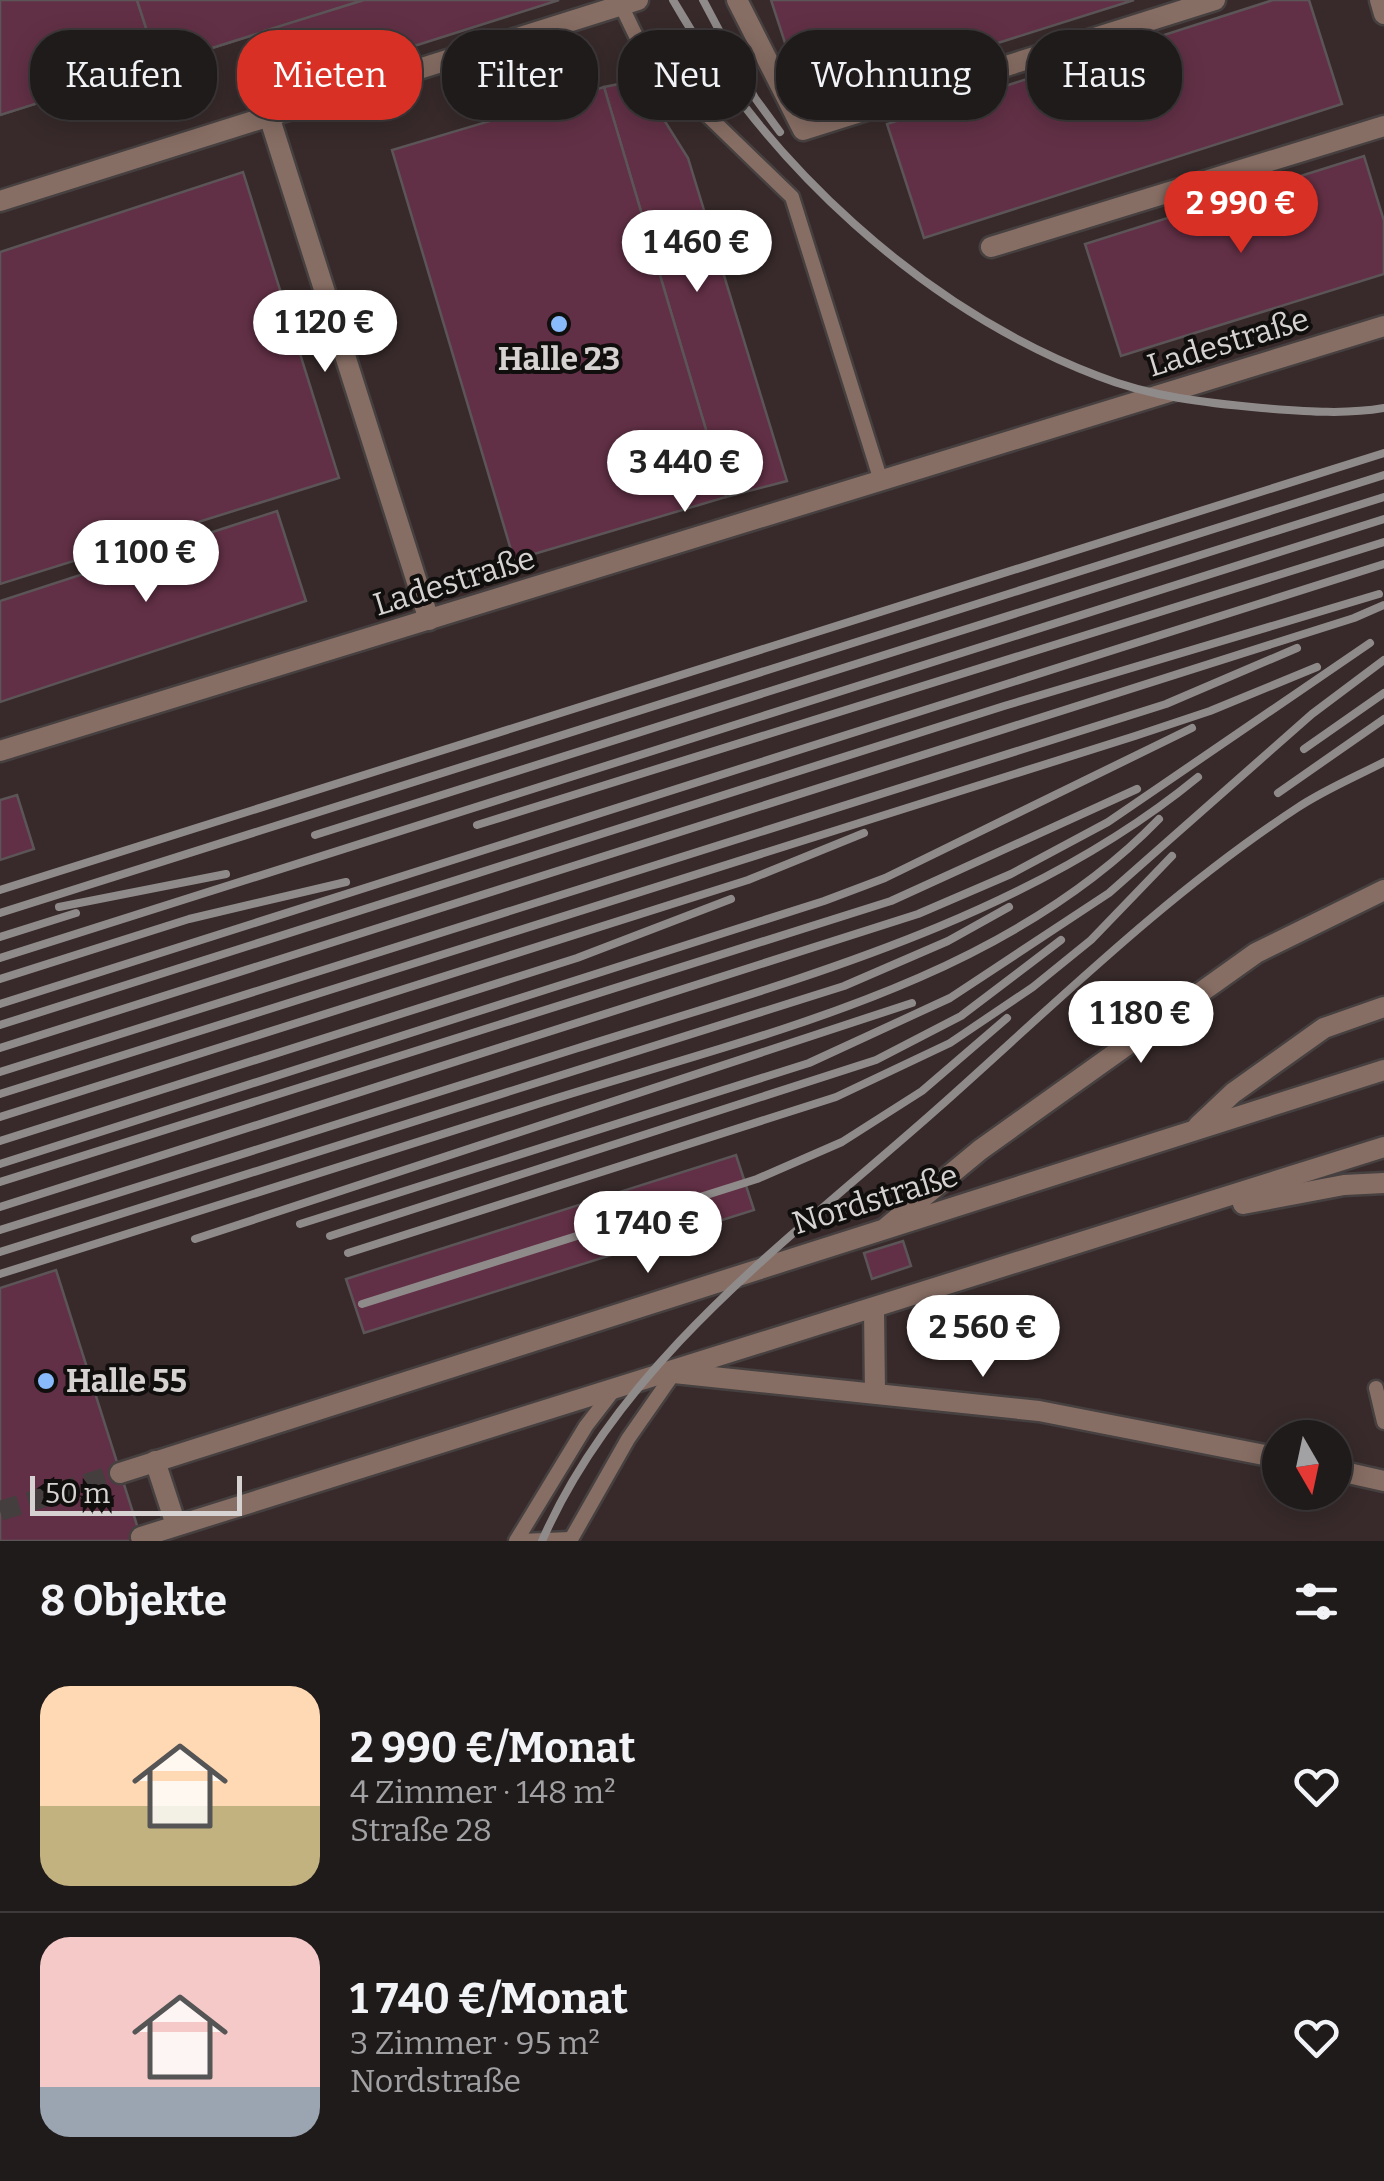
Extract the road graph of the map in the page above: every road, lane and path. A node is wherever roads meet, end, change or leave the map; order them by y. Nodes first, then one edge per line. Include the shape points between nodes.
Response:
1 (737, 0) edge
2 (1215, 0) edge
3 (1380, 0) edge
4 (629, 3) edge
5 (1384, 14) edge
6 (422, 68) edge
7 (256, 120) edge
8 (270, 120) edge
9 (1384, 126) edge
10 (0, 201) edge
11 (992, 247) dead end
12 (1384, 326) edge
13 (882, 481) junction
14 (429, 620) junction
15 (0, 752) edge
16 (1384, 890) edge
17 (1384, 1008) edge
18 (1384, 1070) edge
19 (1194, 1130) junction
20 (1384, 1147) edge
21 (1384, 1183) edge
22 (1153, 1222) junction
23 (887, 1227) junction
24 (874, 1310) junction
25 (674, 1373) junction
26 (1376, 1388) dead end
27 (613, 1391) junction
28 (875, 1393) junction
29 (1384, 1422) edge
30 (1262, 1454) edge
31 (155, 1461) junction
32 (120, 1474) tunnel mouth
33 (1352, 1474) edge
34 (1384, 1481) edge
35 (176, 1524) junction
36 (140, 1537) dead end
37 (571, 1540) edge
38 (518, 1541) edge

1 - 2 street via 803,130
3 - 5 street
4 - 6 street
4 - 13 lane via 663,92 700,108 792,198
7 - 10 street
8 - 14 street
9 - 11 street
12 - 13 street, Ladestraße
13 - 14 street, Ladestraße
14 - 15 street, Ladestraße
16 - 23 street via 1256,953 980,1150
17 - 19 street via 1324,1028 1233,1093
18 - 19 street, Nordstraße
19 - 23 street, Nordstraße
20 - 22 street
21 - 22 street
22 - 24 street
23 - 31 street, Nordstraße
24 - 25 street
24 - 28 street
25 - 27 street
25 - 28 street
25 - 37 lane
26 - 29 lane
27 - 35 street
27 - 38 lane
28 - 30 street via 1039,1411
31 - 32 street, Nordstraße
31 - 35 street
33 - 34 street
35 - 36 street
37 - 38 lane

